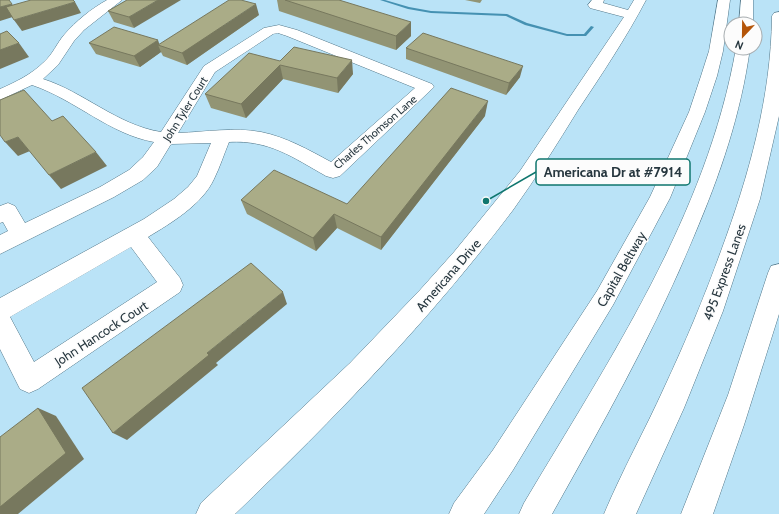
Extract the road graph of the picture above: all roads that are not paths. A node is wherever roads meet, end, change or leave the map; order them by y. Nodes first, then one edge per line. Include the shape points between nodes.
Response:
1 (116, 0) edge
2 (598, 0) edge
3 (724, 0) edge
4 (747, 0) edge
5 (636, 7) edge
6 (746, 16) edge
7 (779, 16) edge
8 (741, 56) edge
9 (31, 80) junction
10 (426, 87) joint
11 (0, 95) edge
12 (222, 137) junction
13 (166, 138) junction
14 (0, 215) edge
15 (20, 235) junction
16 (134, 235) junction
17 (0, 245) edge
18 (779, 273) edge
19 (0, 310) edge
20 (0, 323) edge
21 (212, 514) edge
22 (465, 514) edge
23 (535, 514) edge
24 (620, 514) edge
25 (697, 514) edge

1 - 9 main road via 85,21 56,59
2 - 5 main road via 594,5
3 - 22 main road, Capital Beltway via 716,51 709,76 697,112 660,198 605,298 503,460
4 - 6 main road
5 - 21 main road, Americana Drive via 533,167 447,278 373,359 294,438
7 - 24 main road, 495 Express Lanes via 771,114 750,198 708,318
8 - 23 main road via 716,156 656,298
9 - 11 main road
9 - 13 main road, Charles Thomson Lane via 72,96 114,124 147,135
10 - 12 main road, Charles Thomson Lane via 333,171 274,141
10 - 13 main road, John Tyler Court via 292,33 269,31 209,69
12 - 13 main road, Charles Thomson Lane
12 - 16 main road via 206,179 195,192
13 - 15 main road, John Tyler Court via 150,162 125,183
14 - 15 main road via 8,211
15 - 17 main road, John Tyler Court
16 - 19 main road
16 - 20 main road, John Hancock Court via 172,286 29,380
18 - 25 main road via 738,407

